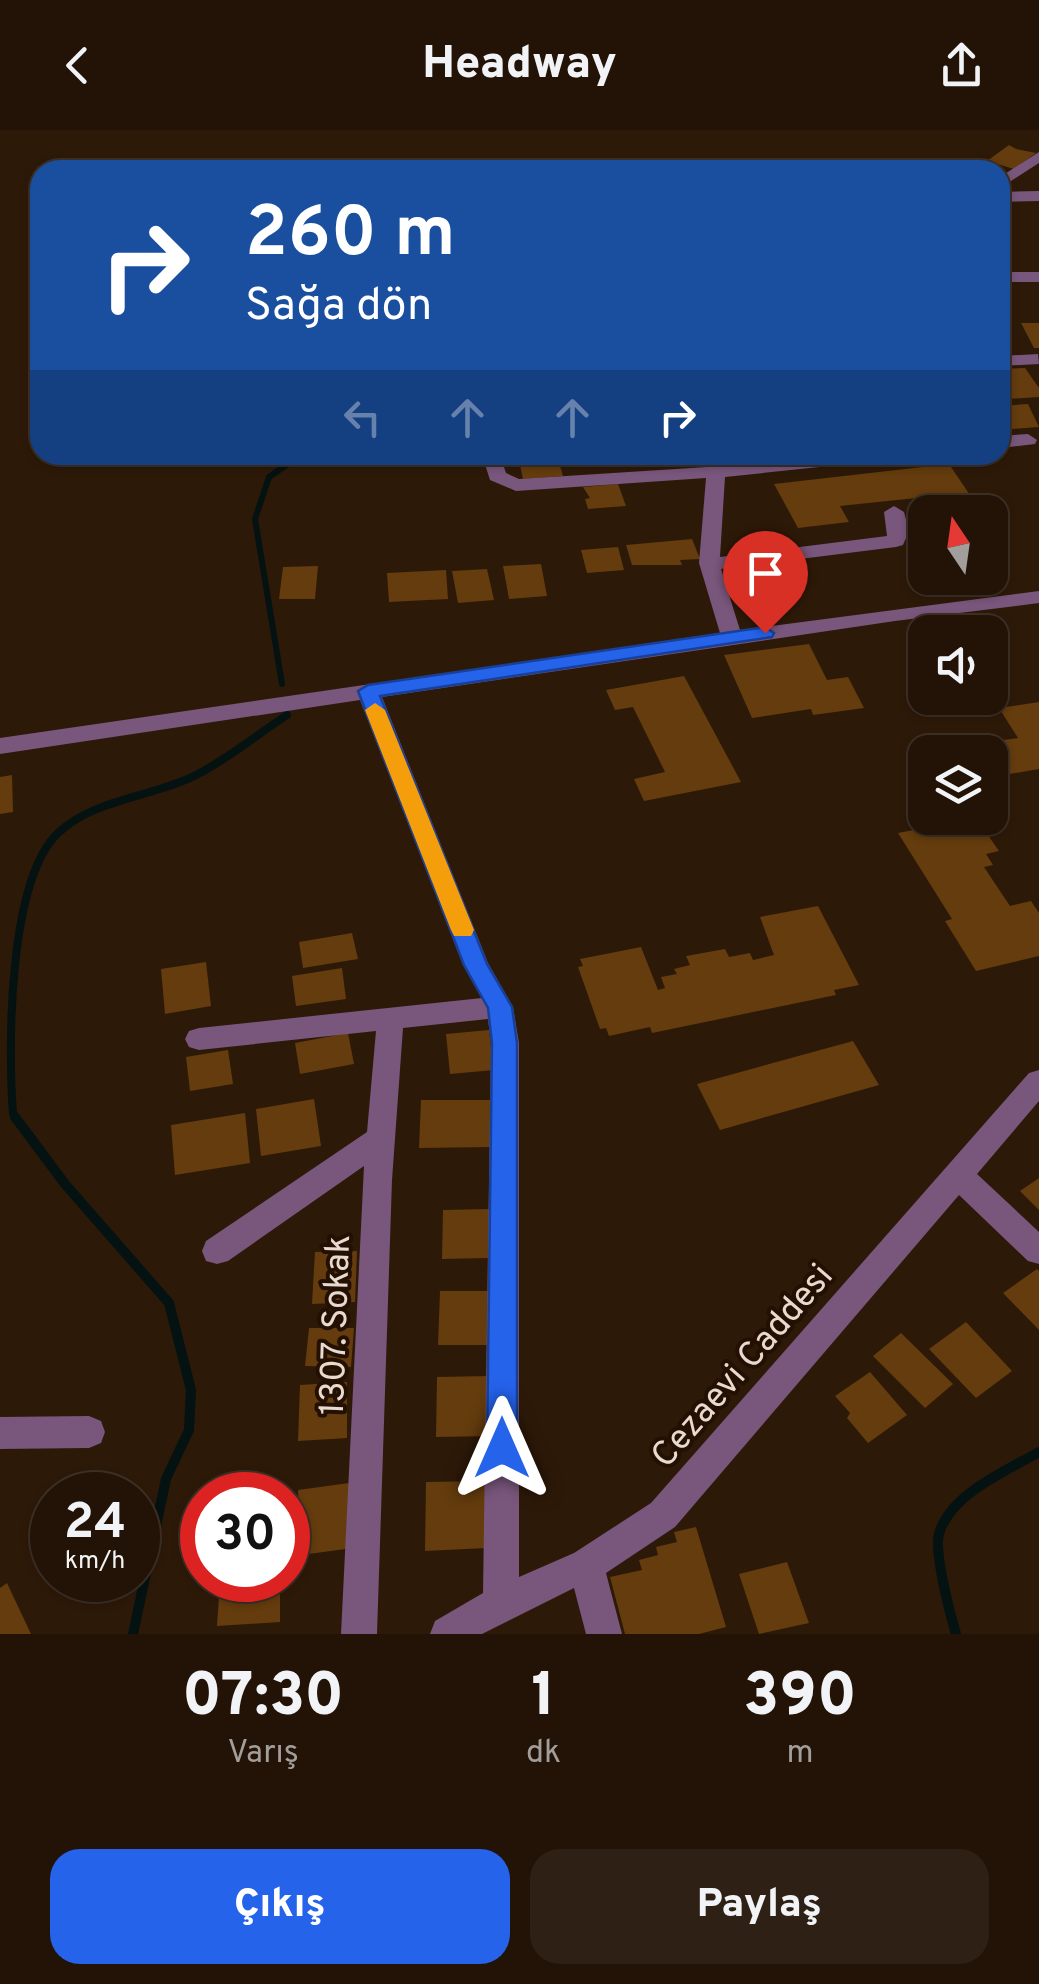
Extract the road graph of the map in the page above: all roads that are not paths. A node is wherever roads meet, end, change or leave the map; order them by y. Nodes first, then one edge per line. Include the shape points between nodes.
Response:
1 (1039, 156) edge
2 (1010, 177) edge
3 (1039, 196) edge
4 (1010, 197) edge
5 (1039, 276) edge
6 (1010, 277) edge
7 (1038, 359) edge
8 (1010, 360) edge
9 (1028, 440) dead end
10 (1010, 441) edge
11 (493, 465) edge
12 (697, 465) edge
13 (716, 465) edge
14 (894, 512) dead end
15 (709, 563) junction
16 (1039, 598) edge
17 (732, 638) junction
18 (368, 691) junction
19 (0, 746) edge
20 (500, 1007) junction
21 (390, 1020) junction
22 (199, 1039) dead end
23 (1039, 1081) edge
24 (381, 1138) junction
25 (958, 1175) junction
26 (217, 1251) dead end
27 (1039, 1252) edge
28 (89, 1432) dead end
29 (0, 1433) edge
30 (586, 1565) junction
31 (501, 1603) junction
32 (360, 1634) edge
33 (448, 1634) edge
34 (604, 1634) edge

1 - 2 street
3 - 4 street
5 - 6 street
7 - 8 street
9 - 10 street
11 - 12 street via 497,476 516,484
13 - 15 street
14 - 15 street via 896,541
15 - 17 street
16 - 17 street
17 - 18 street
18 - 19 street
18 - 20 street via 476,965
20 - 21 street
20 - 31 street
21 - 22 street
21 - 24 street, 1307. Sokak
23 - 25 street, Cezaevi Caddesi
24 - 26 street
24 - 32 street, 1307. Sokak
25 - 27 street
25 - 30 street, Cezaevi Caddesi via 663,1515
28 - 29 street
30 - 31 street, Cezaevi Caddesi
30 - 34 street
31 - 33 street, Cezaevi Caddesi

